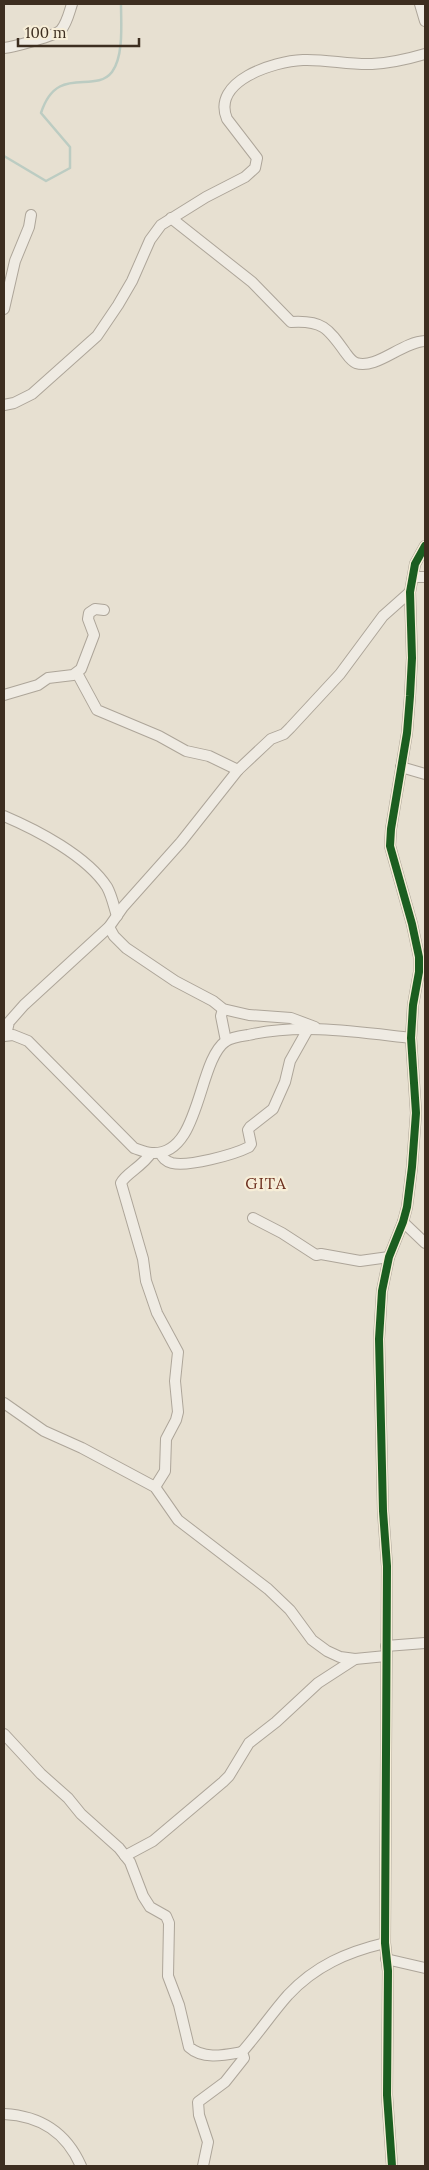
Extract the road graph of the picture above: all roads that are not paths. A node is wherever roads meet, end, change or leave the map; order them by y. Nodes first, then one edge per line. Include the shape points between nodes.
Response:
1 (72, 4) edge
2 (420, 4) edge
3 (425, 21) edge
4 (4, 48) edge
5 (425, 54) edge
6 (31, 215) dead end
7 (170, 218) junction
8 (4, 309) edge
9 (425, 342) edge
10 (4, 405) edge
11 (425, 546) edge
12 (413, 577) junction
13 (425, 577) edge
14 (410, 592) junction
15 (104, 610) dead end
16 (77, 673) junction
17 (4, 695) edge
18 (401, 767) junction
19 (238, 770) junction
20 (425, 774) edge
21 (4, 816) edge
22 (117, 916) junction
23 (109, 927) junction
24 (422, 955) edge
25 (223, 1009) junction
26 (308, 1029) junction
27 (323, 1030) junction
28 (5, 1036) edge
29 (411, 1038) junction
30 (226, 1041) junction
31 (155, 1153) junction
32 (253, 1218) dead end
33 (403, 1222) junction
34 (425, 1243) edge
35 (389, 1257) junction
36 (4, 1403) edge
37 (155, 1487) junction
38 (425, 1643) edge
39 (386, 1651) junction
40 (355, 1659) junction
41 (4, 1734) edge
42 (126, 1856) junction
43 (385, 1943) junction
44 (386, 1959) junction
45 (425, 1968) edge
46 (242, 2052) junction
47 (4, 2114) edge
48 (81, 2166) edge
49 (203, 2166) edge
50 (392, 2166) edge

1 - 4 street via 59,32
2 - 3 street
5 - 7 street via 373,64 302,60 264,70 233,86 226,94 224,112 257,158 255,168 245,177
6 - 8 street via 15,261
7 - 9 street via 252,282 291,322 317,323 325,327 356,363 368,363 403,346
7 - 10 street via 155,231 132,280 97,336 32,394
11 - 12 street via 415,564
12 - 13 street
12 - 14 street
14 - 18 street via 412,658 407,733
14 - 19 street via 383,616 340,674 290,728 271,739
15 - 16 street via 89,612 94,636 84,664
16 - 17 street via 48,678 38,685
16 - 19 street via 97,710 186,751 209,756
18 - 20 street
18 - 24 street via 390,846
19 - 22 street
21 - 22 street via 46,837 94,870 108,889
22 - 23 street
23 - 25 street via 126,948
23 - 28 street via 24,1005 9,1022
24 - 29 street
25 - 27 street via 290,1018
25 - 30 street via 221,1016
26 - 27 street
26 - 30 street via 274,1030
26 - 31 street via 290,1061 273,1109 248,1130 249,1147 222,1157 188,1163 173,1163
27 - 29 street
28 - 31 street via 28,1041 134,1148
29 - 33 street via 416,1113
30 - 31 street via 208,1070 194,1117 187,1129 174,1145
31 - 37 street via 121,1183 141,1251 146,1281 157,1313 178,1352 178,1412 166,1439 165,1471
32 - 35 street via 316,1255 360,1261
33 - 34 street
33 - 35 street
35 - 39 street via 382,1291 379,1338 387,1566
36 - 37 street via 44,1431
37 - 40 street via 178,1520 268,1589 290,1610 312,1640 340,1657
38 - 39 street
39 - 40 street
39 - 43 street
40 - 42 street via 318,1683 250,1743 223,1782 153,1841
41 - 42 street via 40,1774
42 - 46 street via 150,1907 166,1916 169,1923 168,1976 189,2047 216,2057
43 - 44 street
43 - 46 street via 342,1956 312,1974 289,1994
44 - 45 street
44 - 50 street via 387,2095
46 - 49 street via 244,2058 225,2082 198,2102 208,2142
47 - 48 street via 28,2116 48,2125 74,2151

